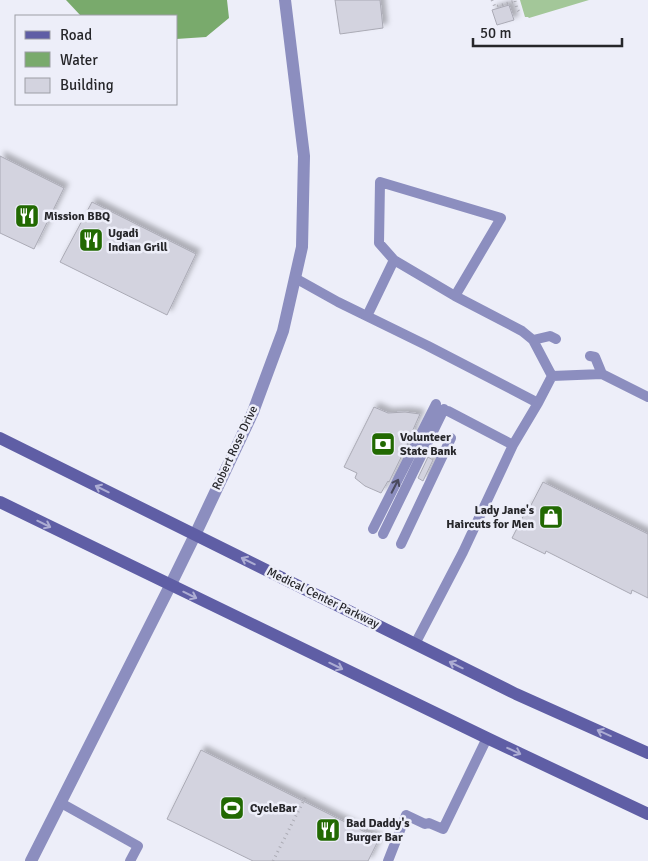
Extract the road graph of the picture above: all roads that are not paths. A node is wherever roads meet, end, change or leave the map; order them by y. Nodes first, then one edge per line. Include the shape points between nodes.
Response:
1 (285, 0) edge
2 (394, 260) junction
3 (295, 278) junction
4 (456, 296) junction
5 (367, 316) junction
6 (556, 339) dead end
7 (533, 340) junction
8 (590, 356) dead end
9 (602, 374) junction
10 (552, 376) junction
11 (648, 397) edge
12 (538, 403) junction
13 (443, 408) junction
14 (0, 438) edge
15 (451, 438) dead end
16 (513, 445) junction
17 (0, 502) edge
18 (373, 529) dead end
19 (383, 534) dead end
20 (195, 535) junction
21 (400, 544) dead end
22 (170, 586) junction
23 (415, 644) junction
24 (487, 738) junction
25 (648, 753) edge
26 (61, 803) junction
27 (648, 814) edge
28 (31, 861) edge
29 (130, 861) edge
30 (388, 861) edge

1 - 3 street, Robert Rose Drive via 304,156 302,247
2 - 4 lane
2 - 4 lane via 379,243 380,182 501,218
2 - 5 lane
3 - 5 lane
3 - 20 street, Robert Rose Drive via 283,331 253,412
4 - 7 lane via 522,330
5 - 12 lane
6 - 7 lane via 550,336
7 - 10 lane
8 - 9 lane via 595,357
9 - 10 lane
9 - 11 lane
10 - 12 lane
12 - 16 lane
13 - 16 lane
18 -> 13 lane
13 - 19 lane
20 -> 14 main road, Medical Center Parkway
15 - 21 lane
16 - 23 lane
17 -> 22 main road
20 - 22 street, Robert Rose Drive
23 -> 20 main road, Medical Center Parkway
22 -> 24 main road
22 - 26 street, Robert Rose Drive
25 -> 23 main road, Medical Center Parkway
24 -> 27 main road
24 - 30 lane via 443,828 406,815
26 - 28 street, Robert Rose Drive
26 - 29 lane via 138,846

